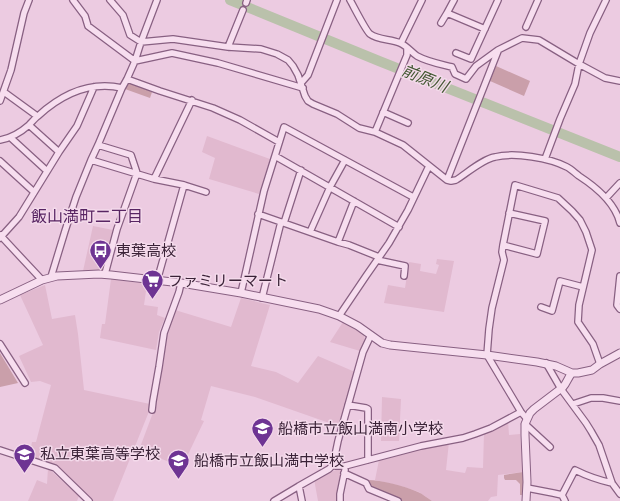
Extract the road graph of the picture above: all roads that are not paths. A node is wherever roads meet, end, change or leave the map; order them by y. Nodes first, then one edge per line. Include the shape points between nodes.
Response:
1 (29, 0) edge
2 (73, 0) edge
3 (110, 0) edge
4 (157, 0) edge
5 (337, 0) edge
6 (350, 0) edge
7 (422, 0) edge
8 (454, 0) edge
9 (498, 0) edge
10 (538, 0) edge
11 (606, 0) edge
12 (243, 10) dead end
13 (447, 13) junction
14 (441, 23) dead end
15 (526, 27) dead end
16 (485, 29) junction
17 (141, 42) junction
18 (401, 43) junction
19 (228, 47) junction
20 (408, 48) junction
21 (498, 50) junction
22 (456, 53) dead end
23 (135, 61) junction
24 (579, 64) junction
25 (127, 79) junction
26 (620, 81) edge
27 (302, 86) junction
28 (94, 87) junction
29 (122, 88) junction
30 (4, 92) junction
31 (192, 100) junction
32 (0, 101) edge
33 (383, 112) junction
34 (37, 116) junction
35 (408, 122) dead end
36 (29, 125) junction
37 (375, 132) junction
38 (11, 138) junction
39 (0, 140) edge
40 (279, 142) junction
41 (98, 145) junction
42 (59, 152) junction
43 (275, 156) junction
44 (545, 159) junction
45 (91, 160) junction
46 (345, 160) junction
47 (0, 161) edge
48 (429, 166) junction
49 (301, 170) junction
50 (47, 171) junction
51 (137, 173) junction
52 (154, 179) junction
53 (447, 180) junction
54 (620, 182) edge
55 (184, 185) junction
56 (330, 187) junction
57 (34, 192) junction
58 (206, 192) dead end
59 (413, 196) junction
60 (606, 198) junction
61 (354, 201) junction
62 (510, 213) junction
63 (258, 214) junction
64 (283, 222) junction
65 (620, 223) edge
66 (399, 227) junction
67 (310, 232) junction
68 (1, 236) edge
69 (338, 242) junction
70 (503, 245) junction
71 (378, 258) junction
72 (105, 274) junction
73 (404, 276) dead end
74 (620, 276) edge
75 (51, 277) junction
76 (42, 280) junction
77 (157, 280) junction
78 (181, 283) junction
79 (583, 287) junction
80 (241, 293) junction
81 (262, 298) junction
82 (0, 300) edge
83 (541, 307) dead end
84 (620, 310) edge
85 (339, 316) junction
86 (371, 335) junction
87 (0, 344) edge
88 (620, 353) edge
89 (487, 355) junction
90 (546, 363) junction
91 (600, 364) junction
92 (572, 373) junction
93 (25, 383) dead end
94 (561, 389) junction
95 (620, 401) edge
96 (573, 404) junction
97 (348, 405) junction
98 (152, 410) dead end
99 (521, 412) junction
100 (526, 421) junction
101 (550, 447) dead end
102 (0, 450) edge
103 (368, 460) junction
104 (334, 465) junction
105 (345, 466) junction
106 (344, 473) junction
107 (612, 483) junction
108 (299, 486) junction
109 (527, 488) junction
110 (620, 494) edge
111 (564, 498) edge
112 (89, 501) edge
113 (274, 501) edge
114 (302, 501) edge
115 (340, 501) edge
116 (398, 501) edge
117 (526, 501) edge

1 - 30 street
2 - 23 street via 85,16 88,26
3 - 17 street via 123,15 130,35
4 - 17 street
5 - 27 street
6 - 18 street via 369,34
7 - 18 street
8 - 13 street
9 - 16 street
10 - 15 street
11 - 24 street
12 - 19 street
13 - 14 street
13 - 16 street
16 - 22 street via 471,59
17 - 19 street via 173,39
17 - 23 street
18 - 20 street
19 - 27 street via 261,49 277,54 293,66
20 - 21 street via 416,55 452,67 455,74 466,80 476,66
20 - 33 street
21 - 24 street via 522,38 539,40
21 - 53 street
23 - 25 street
23 - 27 street via 172,53 218,62
24 - 26 street via 605,78
24 - 44 street via 575,84
25 - 29 street
25 - 31 street
27 - 37 street via 308,101 359,128
28 - 29 street
28 - 34 street via 68,95
28 - 42 street via 77,126
29 - 41 street
30 - 32 street
30 - 34 street
31 - 40 street via 240,120
31 - 52 street
33 - 35 street
33 - 37 street
34 - 36 street
36 - 38 street
36 - 42 street
37 - 48 street via 403,145
38 - 39 street
38 - 50 street
40 - 43 street
40 - 46 street via 284,127
41 - 45 street
41 - 51 street via 130,155
42 - 50 street
43 - 49 street
43 - 63 street
44 - 53 street via 511,155 489,158 456,180
44 - 60 street via 567,166
45 - 51 street
45 - 75 street via 76,197
46 - 56 street
46 - 59 street
47 - 57 street
48 - 53 street
48 - 59 street
49 - 56 street
49 - 64 street
50 - 57 street
51 - 52 street
51 - 72 street via 117,229
52 - 55 street
54 - 60 street
55 - 58 street
55 - 77 street
56 - 61 street
56 - 67 street
57 - 68 street via 19,217
59 - 66 street
60 - 65 street
61 - 66 street
61 - 69 street
62 - 70 street
62 - 70 street via 545,221 537,254
62 - 79 street via 515,185 558,198 572,210 586,232 592,250
63 - 64 street
63 - 80 street
64 - 67 street
64 - 81 street
66 - 71 street
67 - 69 street
68 - 76 street
69 - 71 street
70 - 89 street via 504,260 492,308
71 - 73 street via 405,266
71 - 85 street
72 - 75 street
72 - 77 street
74 - 84 street via 617,305
75 - 76 street
76 - 82 street
77 - 78 street
78 - 80 street
78 - 98 street via 164,333
79 - 83 street via 560,281 552,311
79 - 91 street via 578,322 593,344
80 - 81 street
81 - 85 street via 319,309
85 - 86 street
86 - 89 street via 390,345
86 - 97 street via 363,352
87 - 93 street
88 - 91 street
89 - 90 street
89 - 99 street
90 - 92 street
90 - 94 street
91 - 92 street via 592,370
92 - 94 street
94 - 96 street
94 - 100 street via 534,409
95 - 96 street via 591,398
96 - 107 street via 599,445
97 - 103 street via 366,408 369,411
97 - 104 street
99 - 100 street
99 - 103 street via 491,428 463,438
100 - 101 street
100 - 109 street
102 - 112 street via 55,468
103 - 105 street
104 - 105 street
104 - 108 street
105 - 106 street
106 - 115 street
106 - 116 street via 366,483 369,489
107 - 110 street
107 - 111 street via 575,470
108 - 113 street
108 - 114 street
109 - 111 street
109 - 117 street

